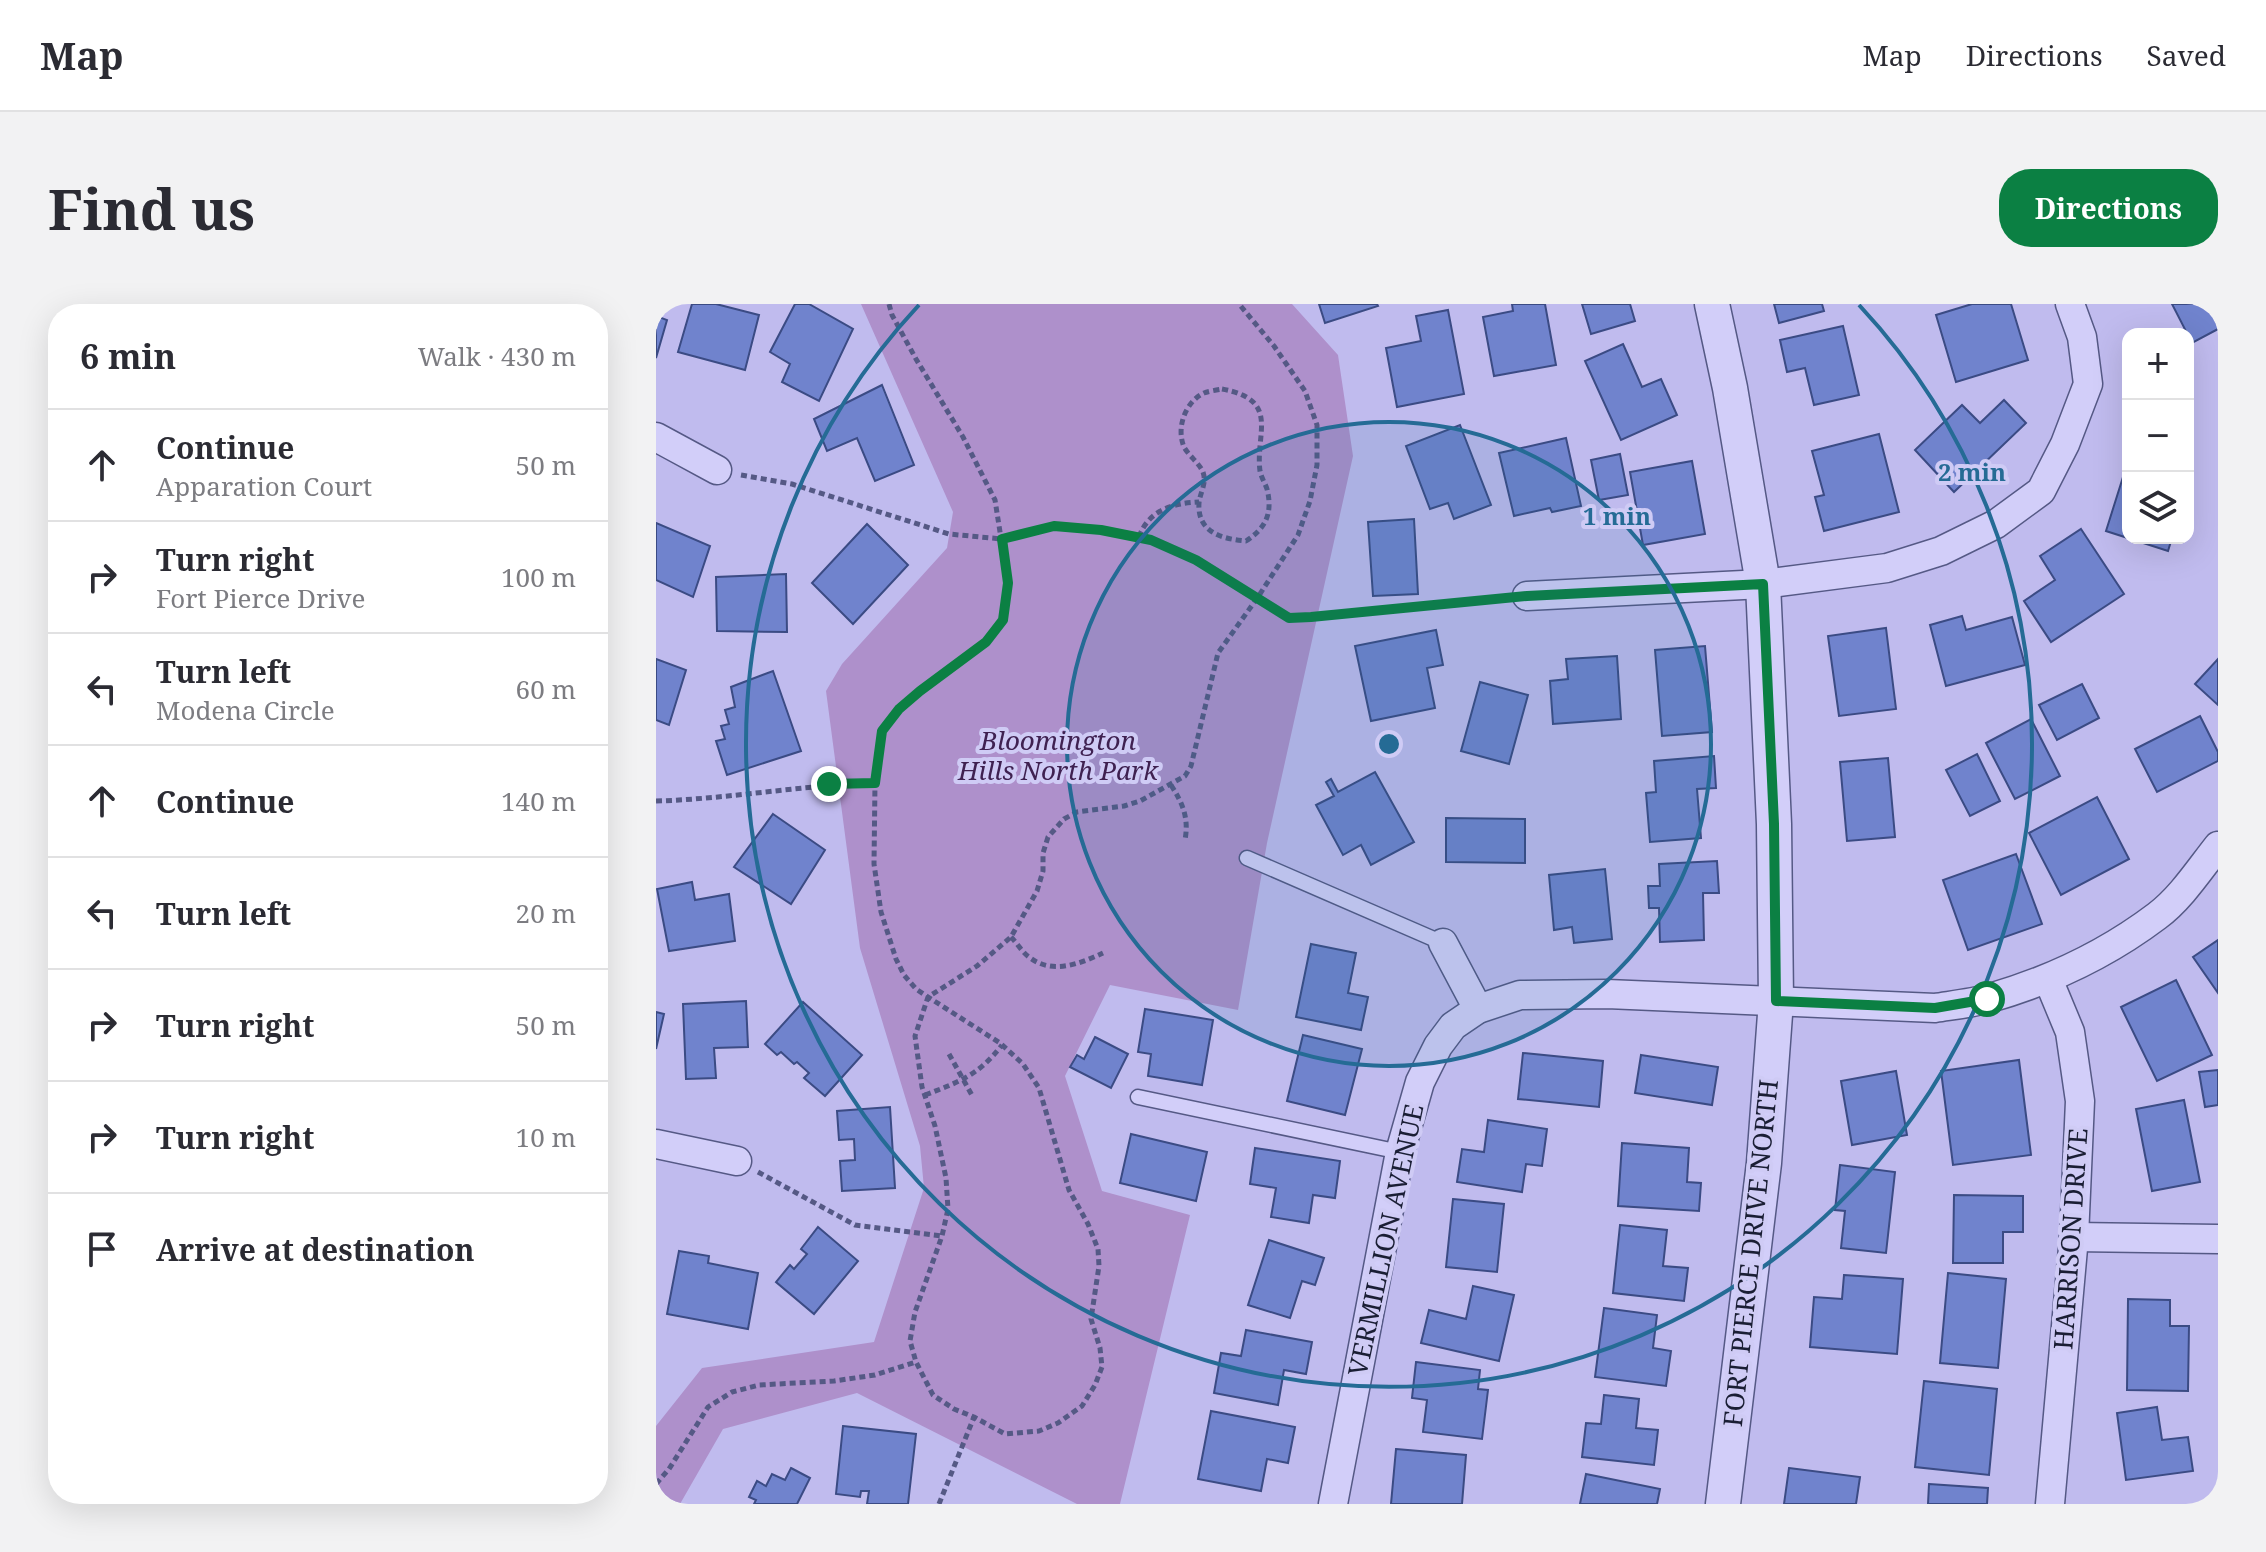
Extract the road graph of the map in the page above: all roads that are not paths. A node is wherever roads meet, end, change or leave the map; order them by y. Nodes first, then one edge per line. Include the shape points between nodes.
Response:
1 (1712, 304) edge
2 (2070, 304) edge
3 (656, 437) edge
4 (717, 470) road end
5 (1763, 584) junction
6 (1527, 596) road end
7 (2218, 846) edge
8 (1247, 858) dead end
9 (1443, 943) joint
10 (2048, 979) junction
11 (1776, 1001) junction
12 (1478, 1009) junction
13 (1138, 1097) dead end
14 (656, 1144) edge
15 (1400, 1152) junction
16 (737, 1161) road end
17 (2074, 1237) junction
18 (2218, 1239) edge
19 (1333, 1504) edge
20 (1723, 1504) edge
21 (2050, 1504) edge

1 - 5 street, FORT PIERCE DRIVE NORTH
2 - 5 street via 2082,337 2088,384 2041,491 1996,524 1941,551 1887,568
3 - 4 street
5 - 6 street
5 - 11 street, FORT PIERCE DRIVE NORTH
7 - 10 street, VERMILLION AVENUE via 2157,916
8 - 9 lane
9 - 12 street
10 - 11 street, VERMILLION AVENUE via 1987,999 1935,1008
10 - 17 street, HARRISON DRIVE via 2070,1032 2080,1101
11 - 12 street, VERMILLION AVENUE via 1520,995
11 - 20 street, FORT PIERCE DRIVE NORTH via 1764,1163
12 - 15 street, VERMILLION AVENUE via 1453,1026 1438,1046 1420,1082
13 - 15 lane
14 - 16 street
15 - 19 street, VERMILLION AVENUE
17 - 18 street
17 - 21 street, HARRISON DRIVE

